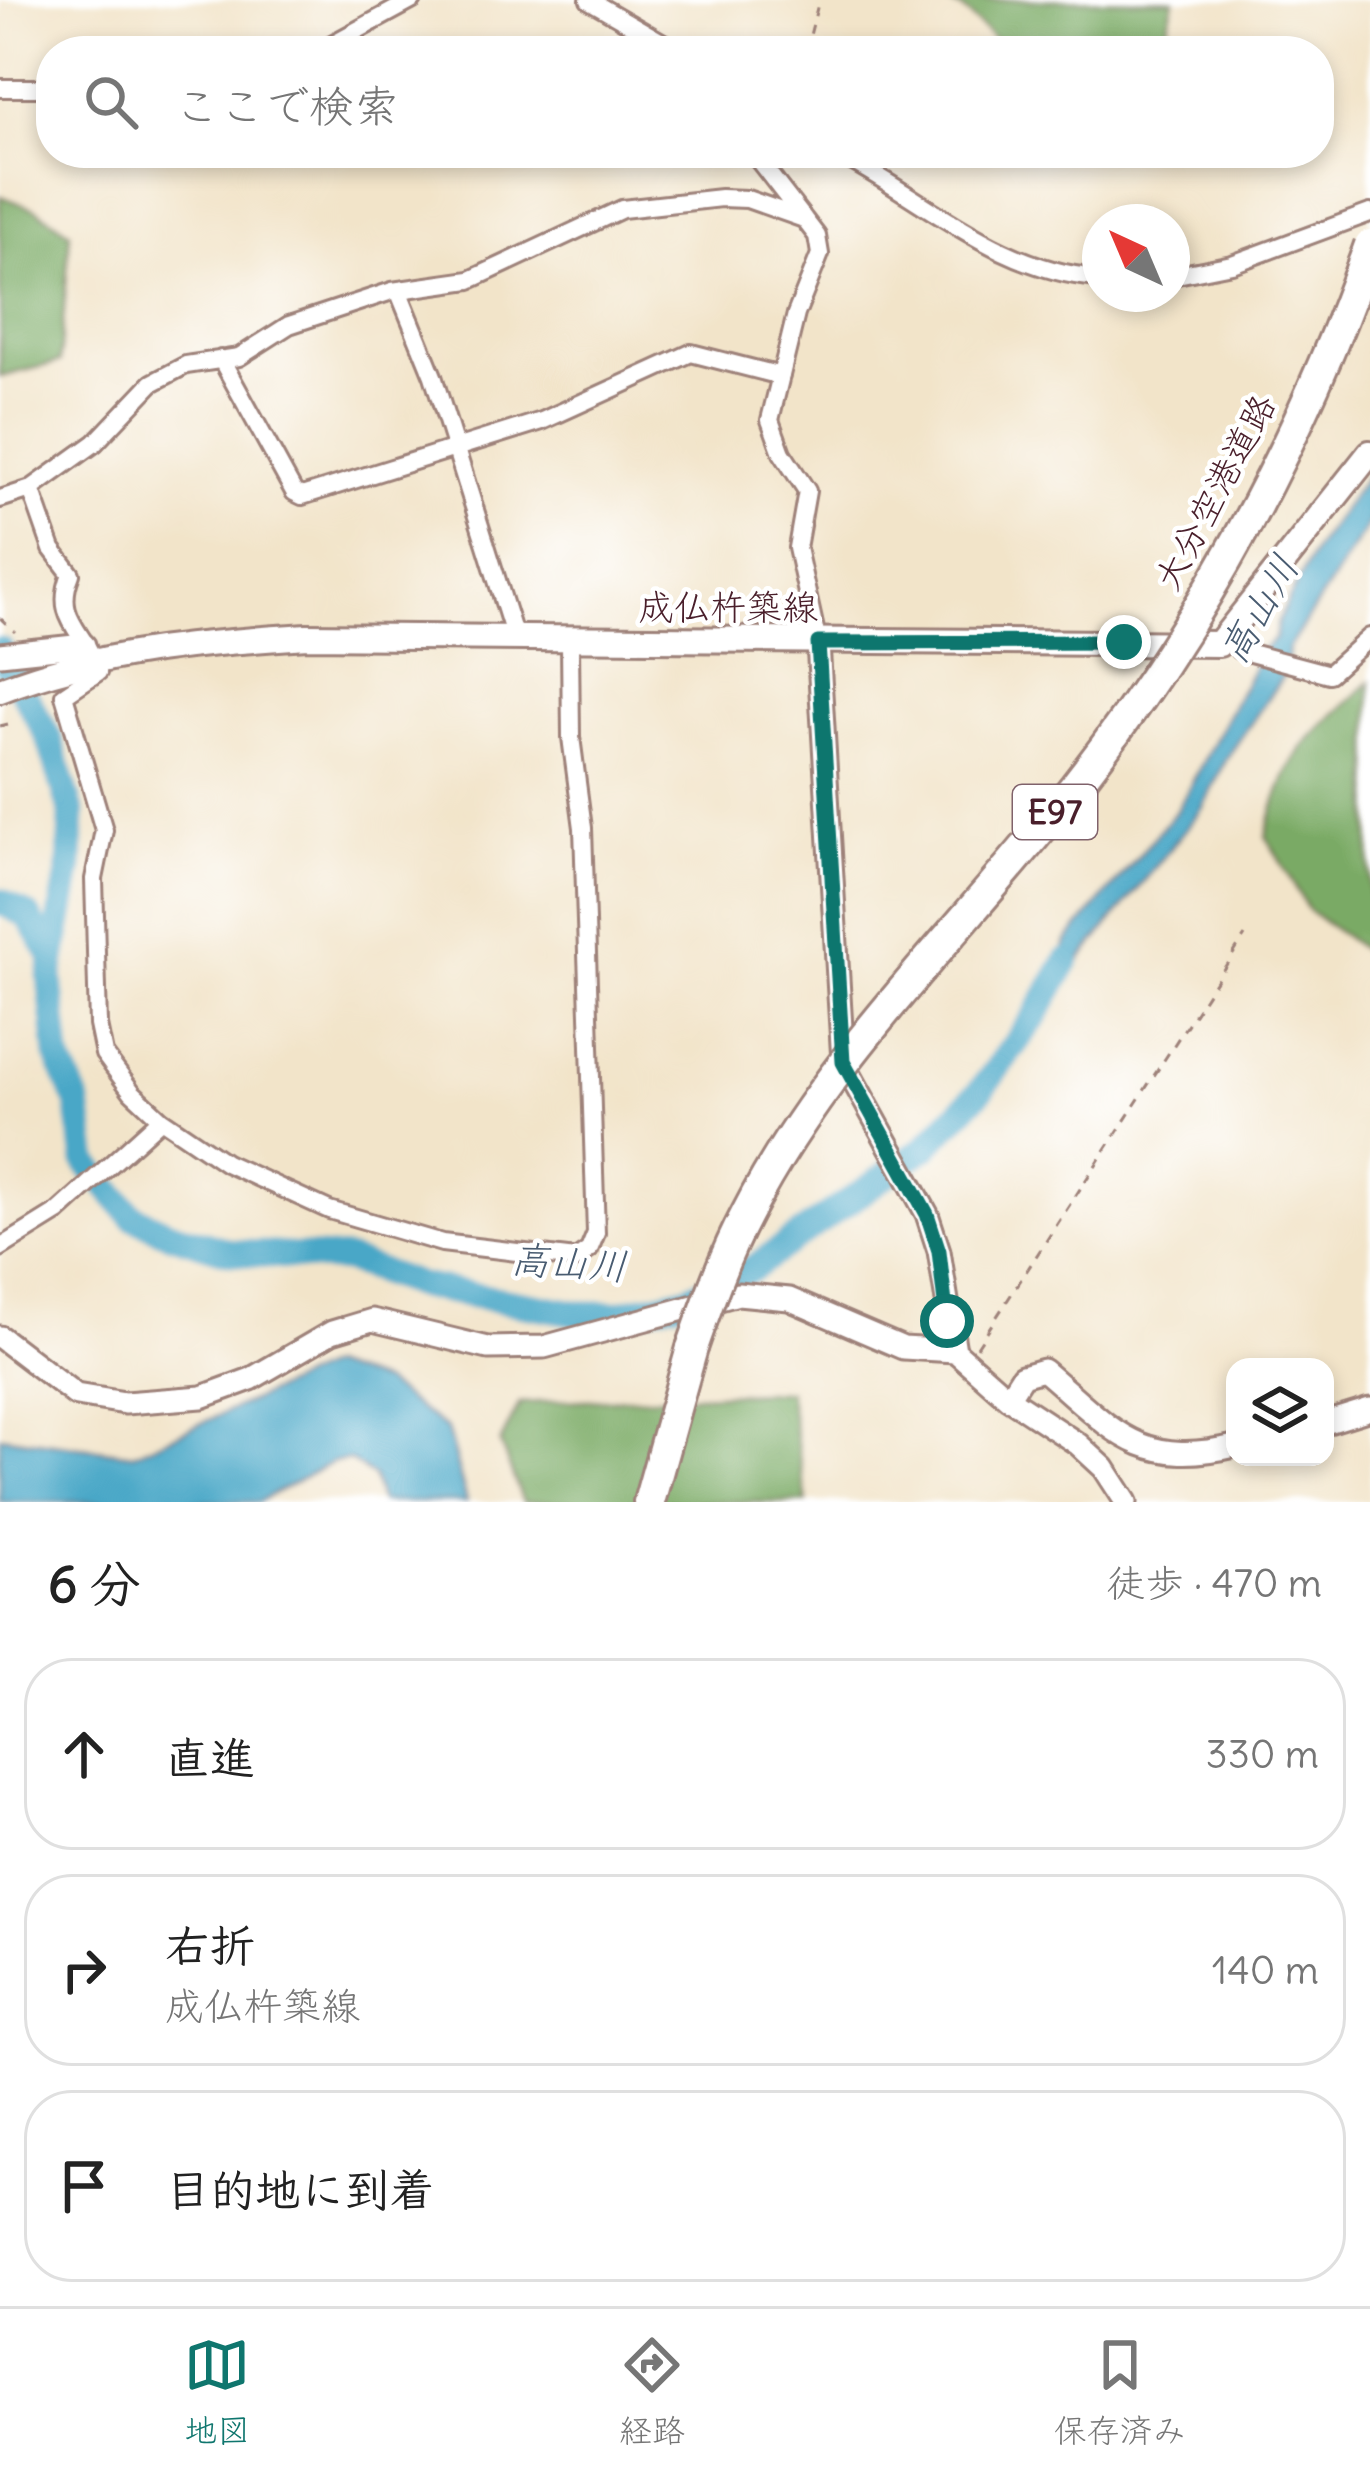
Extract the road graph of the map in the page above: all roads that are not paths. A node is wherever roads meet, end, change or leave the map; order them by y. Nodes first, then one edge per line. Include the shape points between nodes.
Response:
1 (413, 0) edge
2 (589, 0) edge
3 (383, 7) edge
4 (620, 23) junction
5 (341, 36) edge
6 (637, 36) edge
7 (646, 36) edge
8 (0, 88) edge
9 (36, 88) edge
10 (765, 168) edge
11 (867, 168) edge
12 (1370, 214) edge
13 (804, 219) junction
14 (1370, 245) edge
15 (1190, 272) edge
16 (1082, 276) edge
17 (398, 290) junction
18 (221, 359) junction
19 (782, 376) junction
20 (456, 449) junction
21 (1370, 453) edge
22 (31, 489) junction
23 (0, 499) edge
24 (1370, 637) edge
25 (516, 641) junction
26 (570, 642) junction
27 (818, 643) junction
28 (1229, 647) junction
29 (89, 652) junction
30 (0, 654) edge
31 (0, 690) edge
32 (160, 1119) junction
33 (0, 1248) edge
34 (0, 1336) edge
35 (955, 1351) junction
36 (1008, 1399) junction
37 (1370, 1409) edge
38 (1334, 1420) edge
39 (1226, 1448) edge
40 (653, 1502) edge
41 (1126, 1502) edge

1 - 3 street
2 - 4 street
3 - 5 street
4 - 6 street
4 - 7 street
8 - 9 street
10 - 13 street
11 - 16 street via 1002,251 1046,271
12 - 15 street
13 - 17 street via 721,198 622,209 470,280
13 - 19 street via 820,254
14 - 40 highway, 大分空港道路 / E97, bridge via 1298,424 1173,650 1080,780 810,1112 747,1212 692,1348
17 - 18 street via 289,325 239,357
17 - 20 street
18 - 20 street via 302,496
18 - 22 street via 186,364 152,383 94,443
19 - 20 street via 691,353 542,421
19 - 27 street via 770,420 807,491 797,548
20 - 25 street
21 - 28 main road
22 - 23 street
22 - 29 street via 52,549 71,574 64,610
24 - 28 street via 1337,671
25 - 26 main road, 成仏杵築線
25 - 29 main road, 成仏杵築線 via 307,636
26 - 27 main road, 成仏杵築線
26 - 32 street via 583,828 596,1233 590,1250 576,1259 388,1231 279,1190
27 - 28 main road, 成仏杵築線
27 - 35 street via 843,1062 914,1188 939,1251
29 - 30 street
29 - 31 main road, 成仏杵築線
29 - 32 street via 98,672 64,694 104,830 94,879 98,1024 115,1071
32 - 33 street via 26,1236
34 - 35 street via 76,1395 125,1403 202,1397 251,1379 332,1331 373,1320 488,1348 544,1347 738,1294 789,1299 903,1348
35 - 36 street
36 - 39 street via 1022,1376 1043,1370 1133,1445 1199,1454
36 - 41 street via 1078,1444
37 - 38 street

